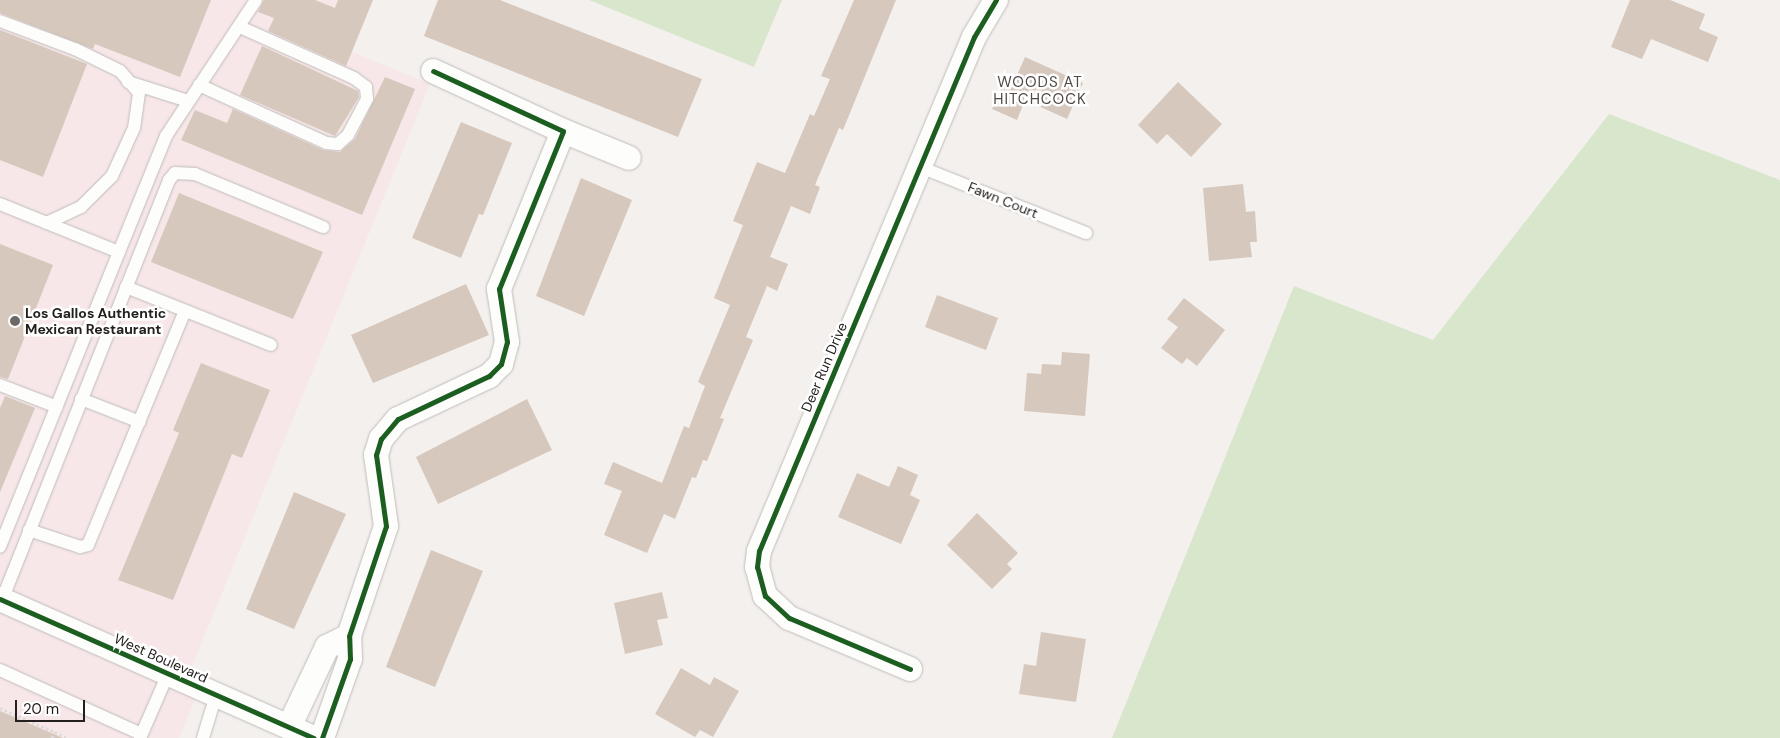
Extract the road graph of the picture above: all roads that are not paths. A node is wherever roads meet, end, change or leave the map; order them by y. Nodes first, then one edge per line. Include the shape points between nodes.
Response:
1 (256, 0) edge
2 (996, 0) edge
3 (0, 21) edge
4 (240, 27) junction
5 (433, 71) dead end
6 (128, 82) junction
7 (199, 85) junction
8 (188, 101) junction
9 (564, 131) junction
10 (629, 158) dead end
11 (920, 167) junction
12 (0, 204) edge
13 (46, 223) junction
14 (323, 227) dead end
15 (1086, 233) dead end
16 (119, 252) junction
17 (126, 287) junction
18 (185, 311) junction
19 (271, 346) dead end
20 (0, 385) edge
21 (81, 398) junction
22 (57, 407) junction
23 (140, 422) junction
24 (29, 530) junction
25 (0, 547) edge
26 (1, 599) edge
27 (349, 636) junction
28 (910, 669) dead end
29 (0, 670) edge
30 (168, 674) junction
31 (216, 695) junction
32 (289, 727) junction
33 (140, 736) edge
34 (203, 738) edge
35 (314, 738) edge
36 (322, 738) edge

1 - 4 lane
2 - 11 street, Deer Run Drive via 974,37
3 - 6 lane via 75,49 120,72
4 - 7 lane
4 - 7 lane via 366,86 367,99 348,135 338,144 326,143
5 - 9 street
6 - 8 lane
6 - 13 lane via 138,94 134,128 112,176 81,207
7 - 8 lane
8 - 16 lane via 166,136
9 - 10 street
9 - 27 street via 499,289 507,342 501,364 489,376 398,419 381,439 376,455 386,526
11 - 15 lane, Fawn Court
11 - 28 street, Deer Run Drive via 759,551 757,567 765,596 789,618
12 - 13 lane
13 - 16 lane
14 - 17 lane via 195,174 175,173 169,180
16 - 22 lane
17 - 18 lane
17 - 21 lane
18 - 19 lane
18 - 23 lane
20 - 22 lane
21 - 23 lane
21 - 24 lane
22 - 25 lane
23 - 24 lane via 88,546 80,547
24 - 26 lane
26 - 30 street, West Boulevard
27 - 32 street via 328,647
27 - 36 street via 350,659
29 - 33 lane
30 - 31 street, West Boulevard
30 - 33 lane
31 - 32 street, West Boulevard
31 - 34 lane
32 - 35 street, West Boulevard

